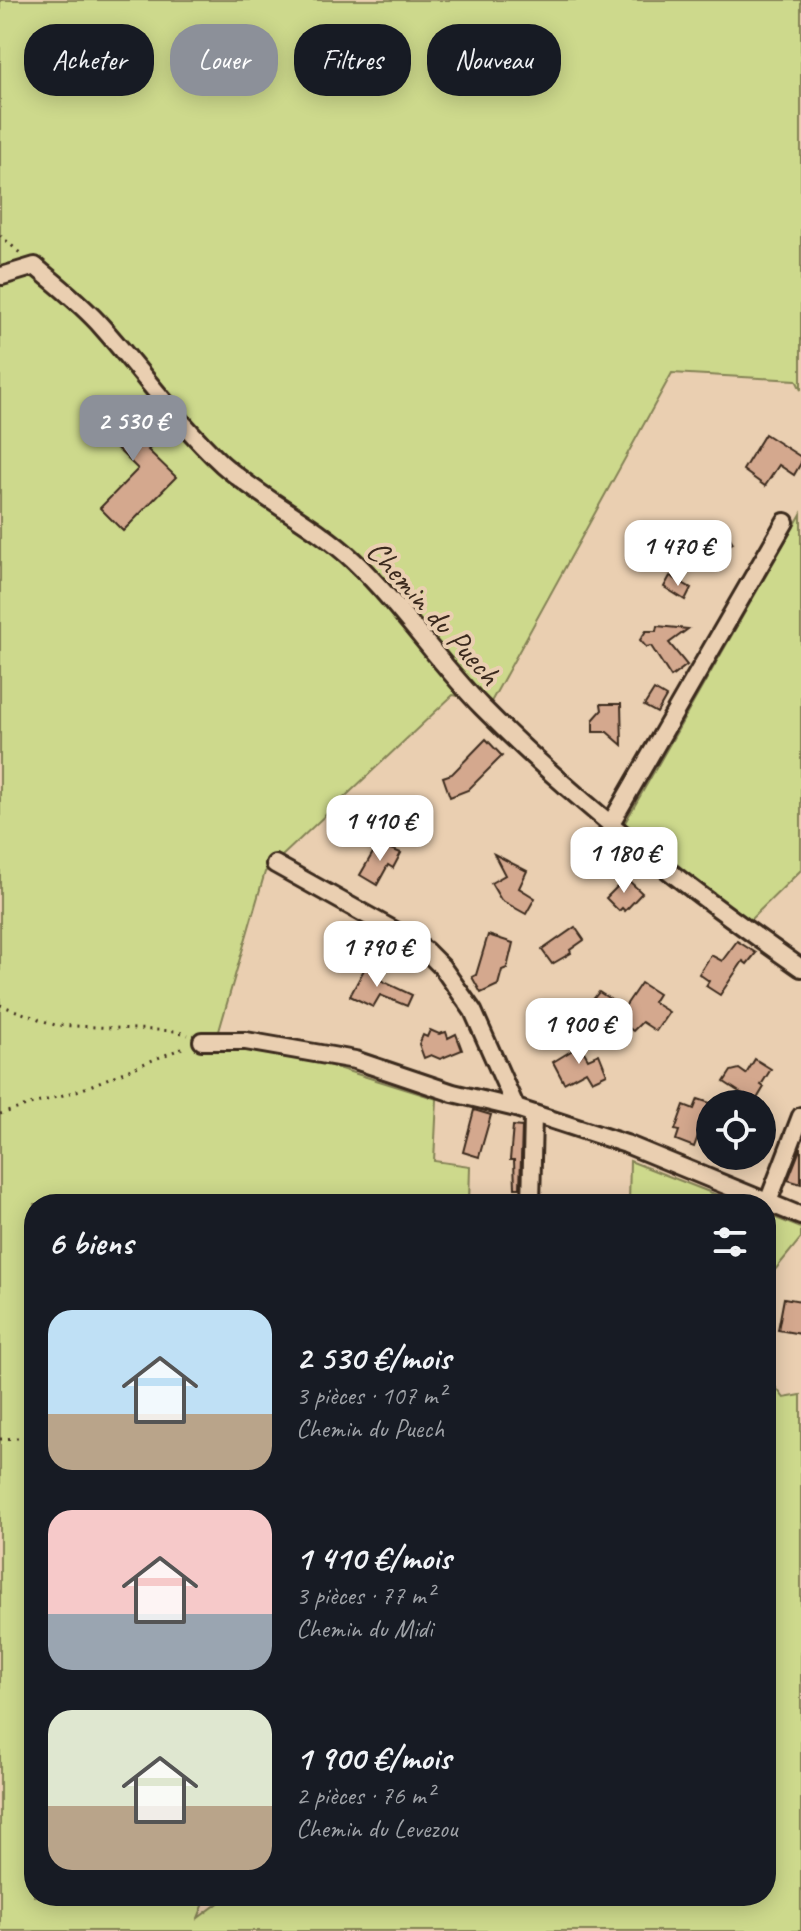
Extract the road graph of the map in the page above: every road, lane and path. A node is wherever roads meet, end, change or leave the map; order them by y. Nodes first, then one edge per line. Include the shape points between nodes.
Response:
1 (0, 235) edge
2 (35, 266) junction
3 (2, 276) edge
4 (785, 522) dead end
5 (611, 823) junction
6 (275, 864) dead end
7 (801, 968) edge
8 (0, 1005) edge
9 (202, 1041) junction
10 (516, 1108) junction
11 (0, 1114) edge
12 (533, 1115) junction
13 (801, 1116) edge
14 (531, 1194) edge
15 (748, 1194) edge
16 (771, 1194) edge
17 (776, 1205) edge
18 (801, 1216) edge
19 (24, 1438) edge
20 (0, 1439) edge

1 - 2 path
2 - 3 street
2 - 5 street, Chemin du Puech via 101,325 222,464 351,559 480,705
4 - 5 street
5 - 7 street, Chemin du Puech
6 - 10 street via 399,933 442,967 473,1011
8 - 9 path via 55,1025 176,1031
9 - 10 street via 246,1041 355,1060
9 - 11 path via 80,1090
10 - 12 street
12 - 14 street
12 - 15 street via 626,1144
13 - 16 street
17 - 18 street
19 - 20 path

